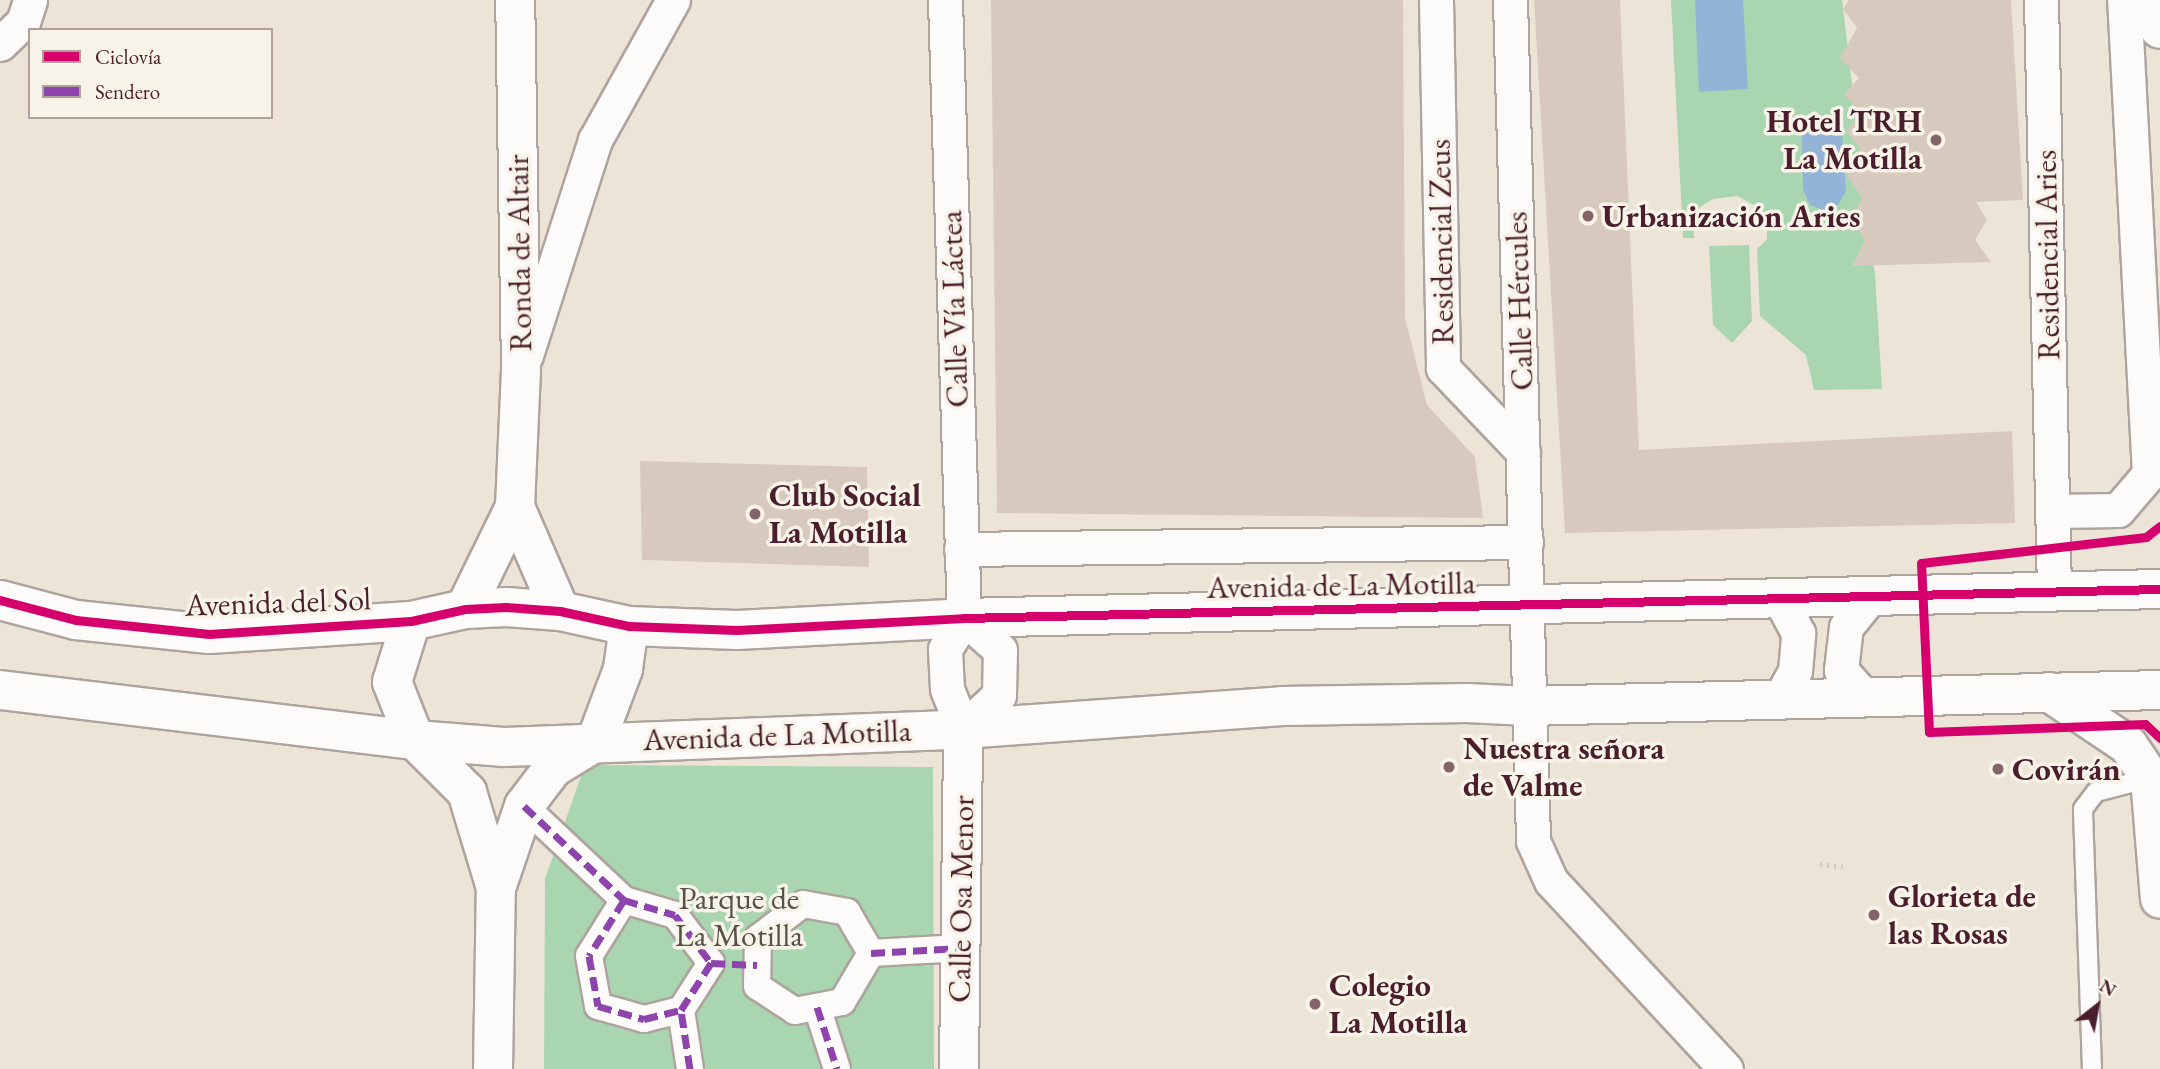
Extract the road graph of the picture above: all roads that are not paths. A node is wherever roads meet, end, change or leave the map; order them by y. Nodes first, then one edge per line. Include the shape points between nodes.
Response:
1 (30, 0) edge
2 (515, 0) edge
3 (673, 0) edge
4 (945, 0) edge
5 (1436, 0) edge
6 (1510, 0) edge
7 (2041, 0) edge
8 (2124, 0) edge
9 (2148, 0) edge
10 (2160, 29) edge
11 (0, 44) edge
12 (521, 370) junction
13 (1523, 452) junction
14 (515, 507) junction
15 (2054, 511) junction
16 (1526, 542) junction
17 (961, 549) junction
18 (2160, 589) edge
19 (2054, 593) junction
20 (1780, 598) junction
21 (0, 600) edge
22 (1870, 600) junction
23 (1527, 603) junction
24 (465, 609) junction
25 (560, 611) junction
26 (964, 618) junction
27 (411, 621) junction
28 (629, 626) junction
29 (0, 690) edge
30 (2160, 690) edge
31 (2049, 692) junction
32 (1780, 698) junction
33 (1867, 699) junction
34 (1528, 706) junction
35 (963, 729) junction
36 (415, 740) junction
37 (596, 741) junction
38 (2150, 778) junction
39 (524, 806) junction
40 (496, 888) junction
41 (2160, 899) edge
42 (624, 900) junction
43 (961, 948) junction
44 (871, 953) junction
45 (711, 964) junction
46 (757, 965) junction
47 (817, 1007) junction
48 (681, 1010) junction
49 (493, 1069) edge
50 (690, 1069) edge
51 (837, 1069) edge
52 (959, 1069) edge
53 (1726, 1069) edge
54 (2092, 1069) edge

1 - 11 street via 23,22
2 - 12 street, Ronda de Altair
3 - 12 street via 595,140
4 - 17 street, Calle Vía Láctea
5 - 13 street, Residencial Zeus via 1443,368
6 - 13 street, Calle Hércules
7 - 15 street, Residencial Aries
8 - 15 street via 2149,474 2118,510
9 - 10 street
12 - 14 street, Ronda de Altair
13 - 16 street, Calle Hércules
14 - 24 street, Ronda de Altair
14 - 25 street, Ronda de Altair
15 - 19 street, Residencial Aries
16 - 17 street
16 - 23 street, Calle Hércules
17 - 26 street, Calle Vía Láctea
18 - 19 street, Avenida de La Motilla
19 - 22 street, Avenida de La Motilla
20 - 22 street, Avenida de La Motilla
20 - 23 street, Avenida de La Motilla
20 - 32 street via 1798,633 1795,671
21 - 27 street, Avenida del Sol via 76,620 209,634
22 - 33 street via 1846,627 1841,670
23 - 26 street, Avenida de La Motilla
23 - 34 street, Calle Hércules
24 - 25 street, Avenida del Sol
24 - 27 street, Avenida del Sol
25 - 28 street, Avenida de La Motilla
26 - 28 street, Avenida de La Motilla via 737,630
26 - 35 street via 945,649 947,689
26 - 35 street via 1000,650 999,695
27 - 36 street via 392,682
28 - 37 street via 623,668
29 - 36 street
30 - 31 street, Avenida de La Motilla
31 - 33 street, Avenida de La Motilla
31 - 38 street via 2128,745
32 - 33 street, Avenida de La Motilla
32 - 34 street, Avenida de La Motilla
34 - 35 street, Avenida de La Motilla via 1282,706
34 - 53 street, Calle Hércules via 1533,841 1551,881
35 - 37 street, Avenida de La Motilla
35 - 43 street, Calle Osa Menor
36 - 37 street via 504,747
36 - 40 street via 467,792
37 - 39 street via 553,768
38 - 41 street
38 - 54 lane via 2095,792 2083,809
39 - 40 street
39 - 42 street
40 - 49 street
42 - 45 street via 675,915
42 - 48 street via 589,956 598,1006 645,1019
43 - 44 street
43 - 52 street, Calle Osa Menor
44 - 46 street via 847,912 803,904 758,938
44 - 47 street via 842,1002
45 - 46 street
45 - 48 street
46 - 47 street via 757,986 795,1011
47 - 51 street
48 - 50 street

